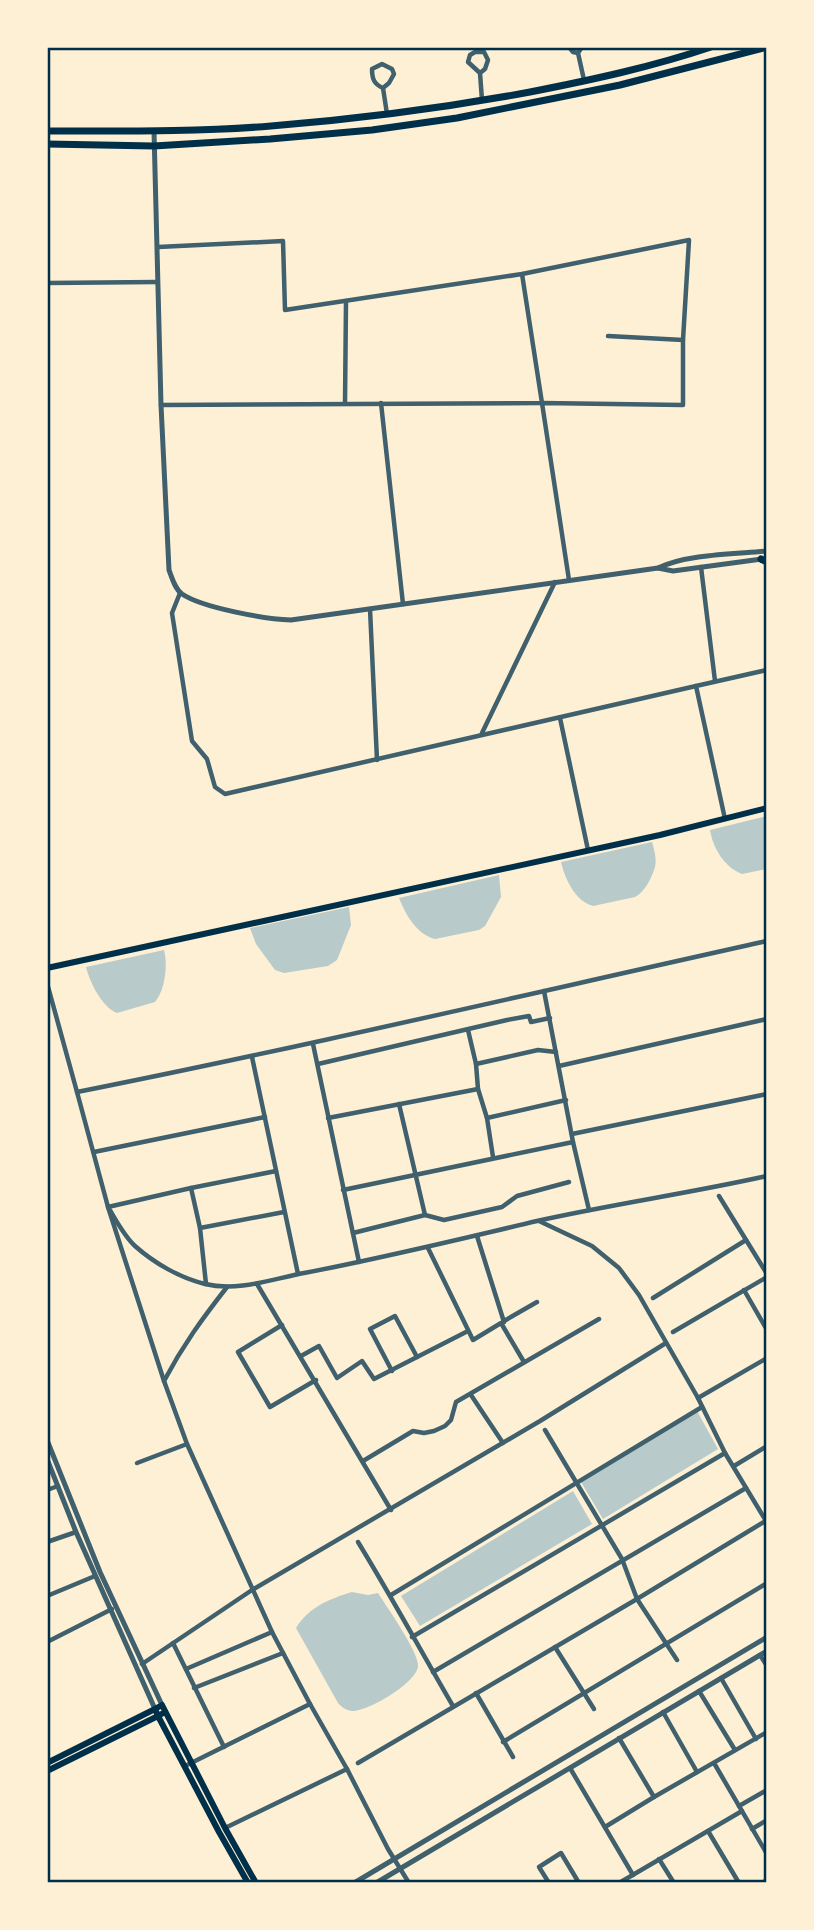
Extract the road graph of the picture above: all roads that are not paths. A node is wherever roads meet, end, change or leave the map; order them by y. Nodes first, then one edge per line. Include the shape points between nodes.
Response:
1 (569, 47) edge
2 (582, 47) edge
3 (679, 47) edge
4 (711, 47) edge
5 (767, 47) edge
6 (578, 53) junction
7 (682, 57) junction
8 (480, 73) junction
9 (584, 80) junction
10 (383, 88) junction
11 (482, 100) junction
12 (387, 115) junction
13 (47, 131) edge
14 (155, 131) junction
15 (47, 144) edge
16 (154, 146) junction
17 (158, 247) junction
18 (522, 274) junction
19 (157, 282) junction
20 (47, 283) edge
21 (346, 301) junction
22 (608, 336) dead end
23 (683, 340) junction
24 (345, 403) junction
25 (381, 403) junction
26 (542, 403) junction
27 (161, 405) junction
28 (767, 551) edge
29 (699, 558) junction
30 (765, 560) edge
31 (658, 568) junction
32 (701, 568) junction
33 (569, 580) junction
34 (555, 582) junction
35 (180, 593) junction
36 (403, 604) junction
37 (370, 609) junction
38 (767, 670) edge
39 (715, 682) junction
40 (696, 686) junction
41 (560, 718) junction
42 (482, 734) junction
43 (377, 760) junction
44 (765, 810) edge
45 (725, 820) junction
46 (588, 850) junction
47 (767, 941) edge
48 (47, 968) edge
49 (47, 983) edge
50 (544, 991) junction
51 (550, 1018) junction
52 (767, 1019) edge
53 (468, 1030) junction
54 (313, 1044) junction
55 (556, 1052) junction
56 (252, 1057) junction
57 (476, 1063) junction
58 (318, 1064) junction
59 (559, 1066) junction
60 (478, 1089) junction
61 (77, 1092) junction
62 (767, 1094) edge
63 (566, 1100) junction
64 (399, 1104) junction
65 (265, 1117) junction
66 (328, 1118) junction
67 (487, 1118) junction
68 (572, 1134) junction
69 (573, 1142) junction
70 (94, 1152) junction
71 (494, 1157) junction
72 (276, 1171) junction
73 (767, 1176) edge
74 (415, 1177) junction
75 (569, 1182) dead end
76 (191, 1188) junction
77 (344, 1190) junction
78 (719, 1196) dead end
79 (108, 1207) junction
80 (589, 1210) junction
81 (284, 1212) junction
82 (425, 1215) junction
83 (538, 1221) junction
84 (200, 1228) junction
85 (353, 1233) junction
86 (477, 1236) junction
87 (746, 1240) junction
88 (428, 1248) junction
89 (359, 1263) junction
90 (298, 1275) junction
91 (767, 1275) edge
92 (206, 1284) junction
93 (257, 1284) junction
94 (228, 1287) junction
95 (744, 1290) junction
96 (653, 1298) dead end
97 (537, 1302) dead end
98 (599, 1319) dead end
99 (502, 1323) junction
100 (282, 1325) junction
101 (767, 1330) edge
102 (468, 1331) junction
103 (673, 1332) dead end
104 (666, 1343) junction
105 (301, 1356) junction
106 (417, 1357) junction
107 (767, 1357) edge
108 (524, 1362) junction
109 (392, 1371) junction
110 (316, 1380) junction
111 (164, 1381) junction
112 (471, 1395) junction
113 (698, 1398) junction
114 (702, 1407) junction
115 (545, 1430) dead end
116 (47, 1440) edge
117 (503, 1443) junction
118 (187, 1444) junction
119 (767, 1447) edge
120 (725, 1453) junction
121 (47, 1459) edge
122 (363, 1461) junction
123 (137, 1463) dead end
124 (734, 1466) junction
125 (576, 1483) junction
126 (58, 1486) junction
127 (746, 1488) junction
128 (47, 1490) edge
129 (391, 1510) junction
130 (766, 1520) edge
131 (602, 1525) junction
132 (76, 1532) junction
133 (47, 1542) edge
134 (358, 1542) dead end
135 (622, 1559) junction
136 (95, 1576) junction
137 (767, 1583) edge
138 (252, 1590) junction
139 (391, 1595) junction
140 (47, 1596) edge
141 (637, 1599) junction
142 (113, 1608) junction
143 (272, 1632) junction
144 (412, 1637) junction
145 (767, 1637) edge
146 (47, 1642) edge
147 (173, 1643) junction
148 (667, 1644) junction
149 (555, 1647) junction
150 (767, 1651) edge
151 (283, 1653) junction
152 (760, 1655) junction
153 (677, 1660) dead end
154 (142, 1664) junction
155 (767, 1666) edge
156 (186, 1669) junction
157 (433, 1672) junction
158 (721, 1677) junction
159 (194, 1688) junction
160 (699, 1690) junction
161 (476, 1693) junction
162 (585, 1694) junction
163 (310, 1704) junction
164 (453, 1706) junction
165 (594, 1709) dead end
166 (160, 1711) junction
167 (662, 1712) junction
168 (767, 1732) edge
169 (619, 1738) junction
170 (756, 1739) junction
171 (503, 1742) junction
172 (224, 1747) junction
173 (735, 1750) junction
174 (513, 1757) dead end
175 (47, 1763) edge
176 (358, 1763) dead end
177 (714, 1763) junction
178 (188, 1764) junction
179 (570, 1768) junction
180 (347, 1769) junction
181 (47, 1771) edge
182 (697, 1772) junction
183 (767, 1790) edge
184 (654, 1797) junction
185 (741, 1809) junction
186 (767, 1820) edge
187 (605, 1827) junction
188 (752, 1829) junction
189 (222, 1830) junction
190 (708, 1831) junction
191 (767, 1854) edge
192 (395, 1859) junction
193 (659, 1859) junction
194 (401, 1868) junction
195 (633, 1875) junction
196 (767, 1880) edge
197 (248, 1883) edge
198 (256, 1883) edge
199 (354, 1883) edge
200 (376, 1883) edge
201 (409, 1883) edge
202 (549, 1883) edge
203 (579, 1883) edge
204 (619, 1883) edge
205 (674, 1883) edge
206 (739, 1883) edge
207 (762, 1883) edge

1 - 6 street
2 - 6 street
3 - 7 street
4 - 7 main road
5 - 16 main road via 620,85 457,118 308,136
6 - 9 street
7 - 9 main road
8 - 8 street via 468,62 475,52 484,52 488,60
8 - 11 street
9 - 11 main road
10 - 10 street via 372,78 372,69 382,64 394,74
10 - 12 street
11 - 12 main road
12 - 14 main road via 269,127
13 - 14 main road
14 - 16 street
15 - 16 main road
16 - 17 street
17 - 19 street
17 - 21 street via 283,241 285,310
18 - 21 street
18 - 23 street via 689,240
18 - 26 street
19 - 20 street
19 - 27 street
21 - 24 street
22 - 23 street
23 - 26 street via 683,405
24 - 25 street
24 - 27 street
25 - 26 street
25 - 36 street
26 - 33 street
27 - 35 street via 169,570
28 - 29 street
29 - 31 street
29 - 32 street
30 - 32 street
31 - 32 street
31 - 33 street
32 - 39 street
33 - 34 street
34 - 36 street
34 - 42 street
35 - 37 street via 275,620
35 - 43 street via 172,613 192,741 207,759 215,787 225,794
36 - 37 street
37 - 43 street
38 - 39 street
39 - 40 street
40 - 41 street
40 - 45 street
41 - 42 street
41 - 46 street
42 - 43 street
44 - 45 main road
45 - 46 main road
46 - 48 main road
47 - 50 street
49 - 61 street
50 - 51 street
50 - 54 street
51 - 53 street via 531,1022 529,1016
51 - 55 street
52 - 59 street
53 - 57 street
53 - 58 street
54 - 56 street
54 - 58 street
55 - 57 street via 538,1050
55 - 59 street
56 - 61 street
56 - 65 street
57 - 60 street
58 - 66 street
59 - 63 street
60 - 64 street
60 - 67 street
61 - 70 street
62 - 68 street
63 - 67 street
63 - 68 street
64 - 66 street
64 - 74 street
65 - 70 street
65 - 72 street
66 - 77 street
67 - 71 street
68 - 69 street
69 - 71 street
69 - 80 street
70 - 79 street
71 - 74 street
72 - 76 street
72 - 81 street
73 - 80 street
74 - 77 street
74 - 82 street
75 - 82 street via 517,1196 502,1207 444,1220
76 - 79 street
76 - 84 street
77 - 85 street
78 - 87 street
79 - 92 street via 135,1246 167,1269
79 - 111 street
80 - 83 street
81 - 84 street
81 - 90 street
82 - 85 street
83 - 86 street
83 - 104 street via 593,1246 619,1268
84 - 92 street
85 - 89 street
86 - 88 street
86 - 99 street
87 - 91 street
87 - 96 street
88 - 89 street
88 - 102 street
89 - 90 street
90 - 93 street
91 - 95 street
92 - 94 street
93 - 94 street
93 - 100 street
94 - 111 street via 187,1339
95 - 101 street
95 - 103 street
97 - 99 street
98 - 108 street
99 - 102 street via 473,1340
99 - 108 street
100 - 105 street
100 - 110 street via 238,1352 270,1407
102 - 106 street
104 - 113 street
104 - 117 street
105 - 109 street via 318,1346 337,1378 362,1361 374,1379
105 - 110 street
106 - 109 street
106 - 109 street via 395,1316 370,1329
107 - 113 street
108 - 112 street
110 - 122 street
111 - 118 street
112 - 117 street
112 - 122 street via 456,1402 451,1420 440,1429 413,1431
113 - 114 street
114 - 120 street
114 - 125 street
115 - 125 street
116 - 142 street
117 - 129 street
118 - 123 street
118 - 138 street
119 - 124 street
120 - 124 street
120 - 131 street
121 - 126 street
122 - 129 street
124 - 127 street
125 - 131 street
125 - 139 street
126 - 128 street
126 - 132 street
127 - 130 street
127 - 135 street
129 - 138 street
130 - 141 street
131 - 135 street
131 - 144 street
132 - 133 street
132 - 136 street
134 - 139 street
135 - 141 street
135 - 157 street
136 - 140 street
136 - 142 street
137 - 148 street
138 - 143 street
138 - 147 street
139 - 144 street
141 - 148 street
141 - 149 street
142 - 146 street
142 - 154 street
142 - 166 street
143 - 151 street
143 - 156 street
144 - 157 street
145 - 192 street
147 - 154 street
147 - 156 street
148 - 153 street
148 - 162 street
149 - 161 street
149 - 162 street
150 - 152 street
151 - 159 street
151 - 163 street
152 - 155 street
152 - 158 street
154 - 166 street
156 - 159 street
157 - 164 street
158 - 160 street
158 - 170 street
159 - 172 street
160 - 167 street
160 - 173 street
161 - 164 street
161 - 171 street
162 - 165 street
162 - 171 street
163 - 172 street
163 - 180 street
164 - 176 street
166 - 175 main road
166 - 178 main road
166 - 181 main road
167 - 169 street
167 - 182 street
168 - 170 street
169 - 179 street
169 - 184 street
170 - 173 street
171 - 174 street
172 - 178 street
173 - 177 street
177 - 182 street
177 - 185 street
178 - 189 main road
179 - 187 street
179 - 194 street
180 - 189 street
180 - 192 street
182 - 184 street
183 - 185 street
184 - 187 street
185 - 188 street
185 - 190 street
186 - 188 street
187 - 195 street
188 - 191 street
189 - 197 main road
189 - 198 main road
190 - 193 street
190 - 206 street
192 - 194 street
192 - 199 street
193 - 195 street
193 - 205 street
194 - 200 street
194 - 201 street
195 - 204 street
196 - 207 street
202 - 203 street via 539,1867 561,1853

